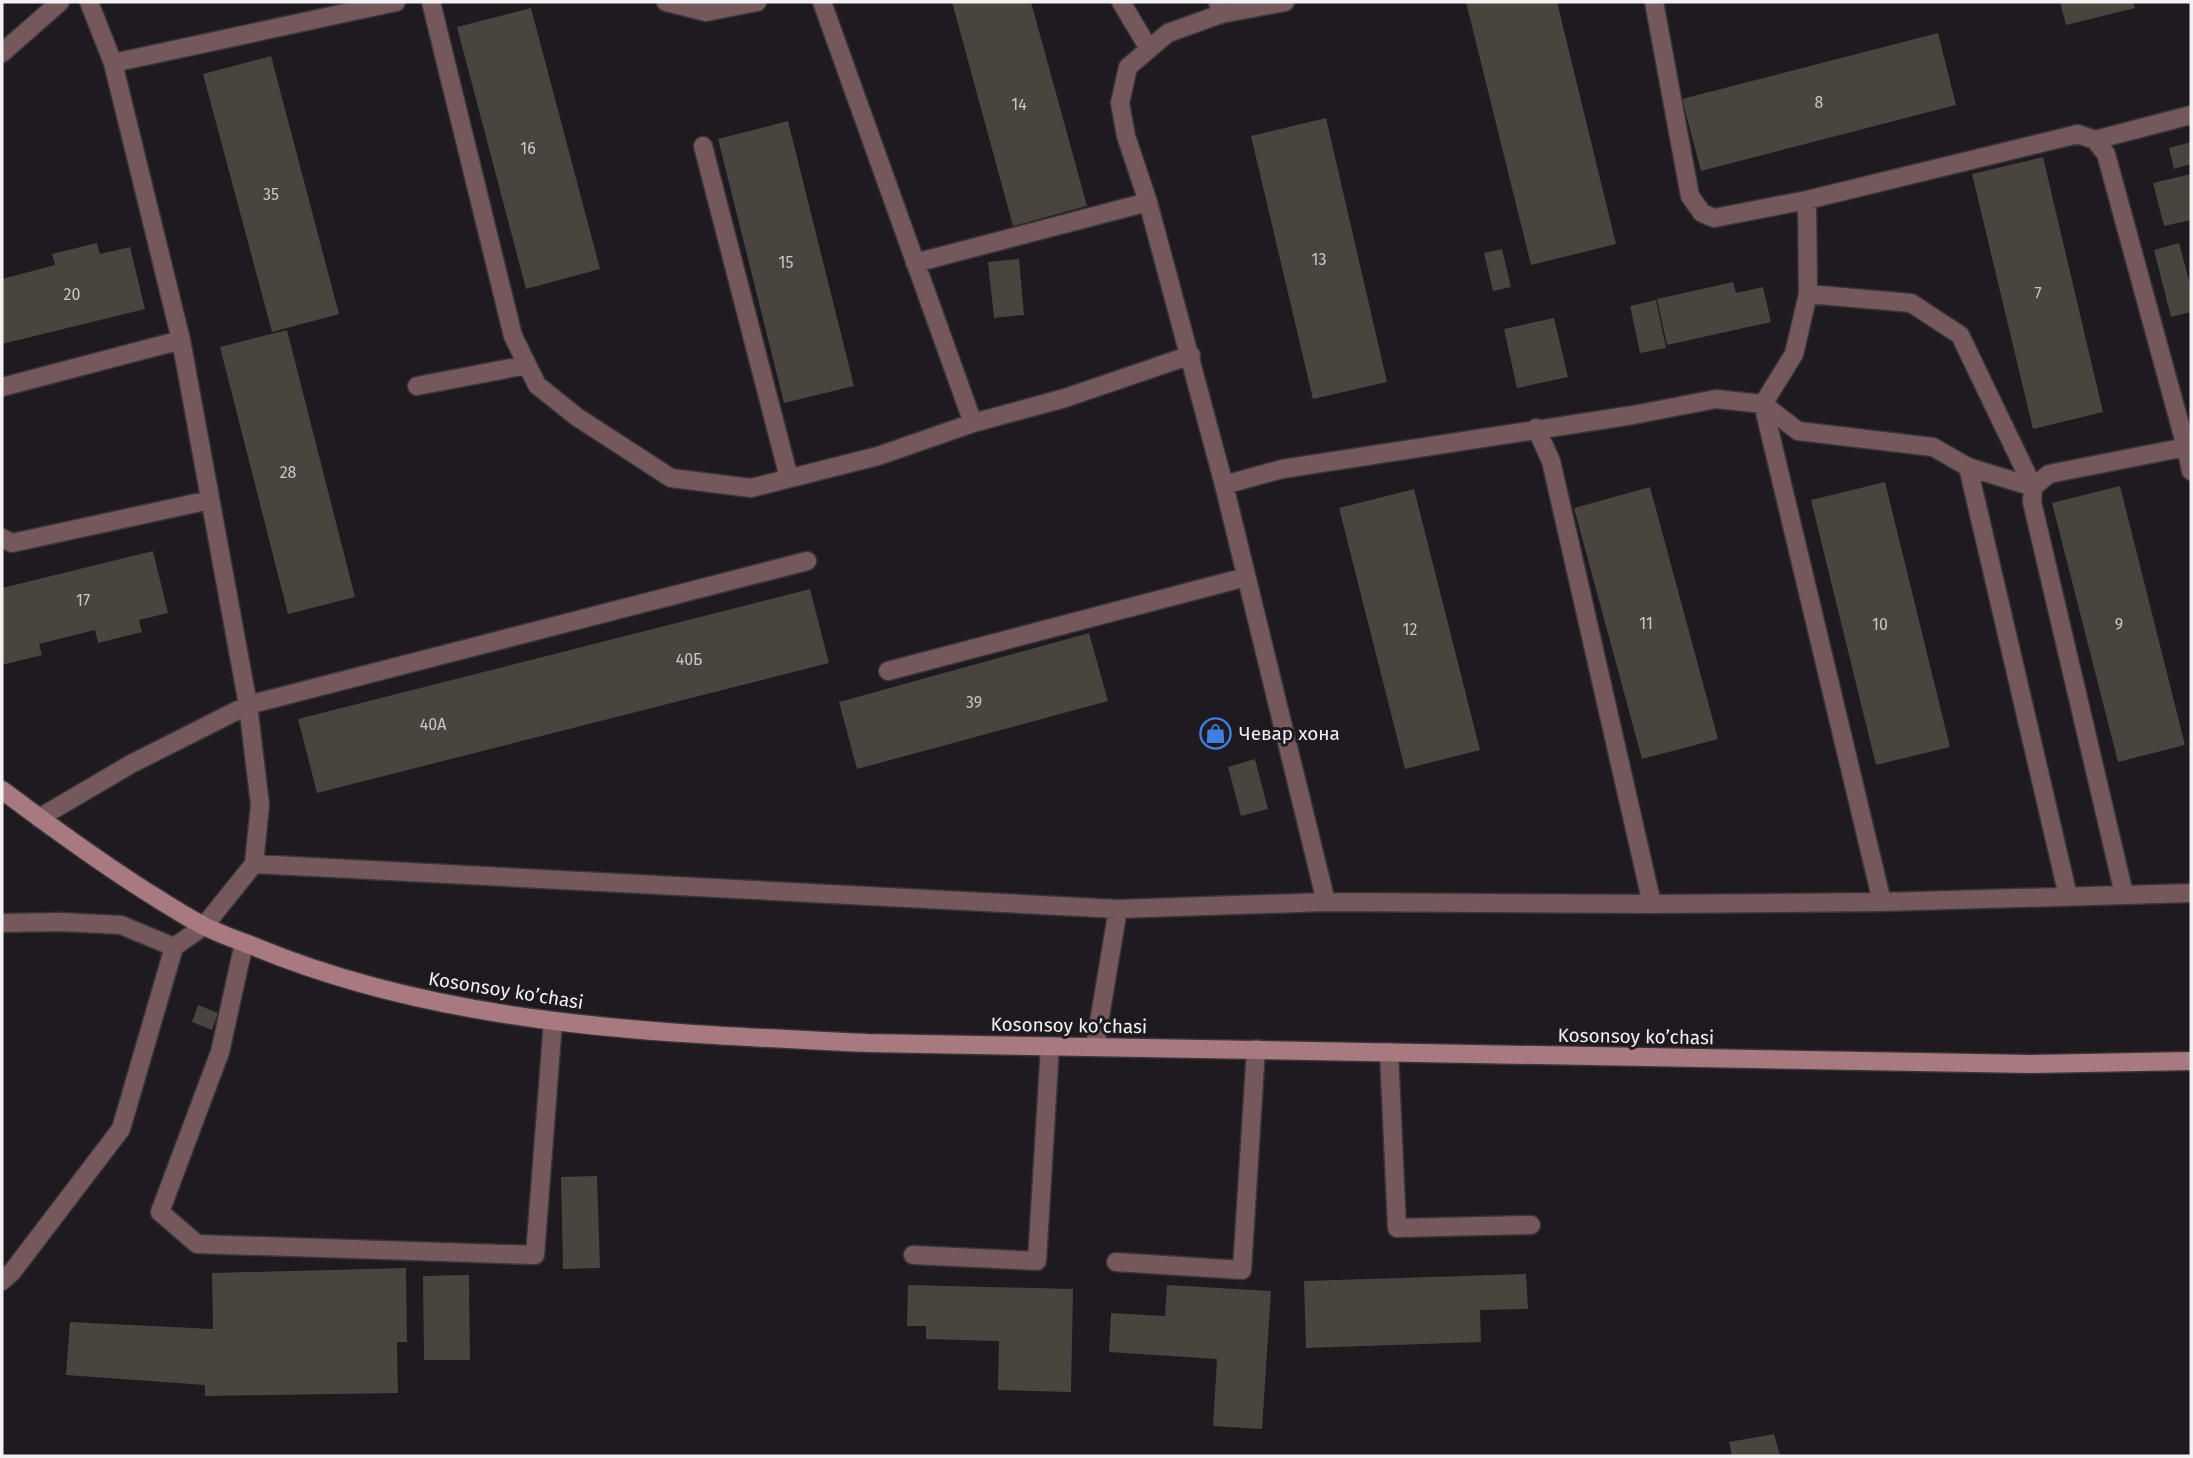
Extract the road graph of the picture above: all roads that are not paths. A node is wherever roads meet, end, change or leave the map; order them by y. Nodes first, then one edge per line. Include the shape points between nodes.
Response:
1 (60, 2) edge
2 (89, 2) edge
3 (396, 2) edge
4 (431, 2) edge
5 (666, 2) edge
6 (757, 2) edge
7 (822, 2) edge
8 (1121, 2) edge
9 (1285, 2) edge
10 (1654, 2) edge
11 (1220, 8) edge
12 (1149, 49) junction
13 (2, 53) edge
14 (113, 63) junction
15 (2191, 115) edge
16 (2095, 140) junction
17 (703, 146) dead end
18 (1807, 200) junction
19 (1148, 202) junction
20 (915, 263) junction
21 (1808, 294) junction
22 (181, 340) junction
23 (1191, 355) junction
24 (527, 365) junction
25 (417, 386) dead end
26 (2, 387) edge
27 (1763, 404) junction
28 (973, 424) junction
29 (1536, 428) junction
30 (2189, 447) edge
31 (1968, 467) junction
32 (2191, 471) edge
33 (789, 478) junction
34 (1224, 485) junction
35 (2033, 487) junction
36 (210, 500) junction
37 (2, 538) edge
38 (807, 561) dead end
39 (1246, 577) junction
40 (888, 671) dead end
41 (248, 705) junction
42 (2, 790) edge
43 (39, 818) junction
44 (254, 864) junction
45 (2191, 893) edge
46 (2124, 894) junction
47 (2068, 896) junction
48 (1326, 902) junction
49 (1882, 902) junction
50 (1652, 904) junction
51 (1118, 909) junction
52 (2, 923) edge
53 (204, 926) junction
54 (244, 943) junction
55 (174, 947) junction
56 (553, 1021) junction
57 (1050, 1045) junction
58 (1095, 1046) junction
59 (1256, 1049) junction
60 (1390, 1052) junction
61 (2191, 1061) edge
62 (1531, 1225) dead end
63 (913, 1255) dead end
64 (1116, 1262) dead end
65 (2, 1281) edge

1 - 13 street
2 - 14 street
3 - 14 street
4 - 24 street via 513,336
5 - 6 street via 706,12
7 - 20 street
8 - 12 street
9 - 11 street
10 - 18 street via 1690,196 1702,213 1714,218
11 - 12 street via 1168,33
12 - 19 street via 1128,67 1120,103
14 - 22 street
15 - 16 street
16 - 18 street via 2078,134
16 - 30 street via 2106,154
17 - 33 street
18 - 21 street
19 - 20 street
19 - 23 street
20 - 28 street
21 - 27 street via 1794,354
21 - 35 street via 1911,303 1960,335
22 - 26 street
22 - 36 street
23 - 28 street
23 - 34 street
24 - 25 street
24 - 33 street via 537,385 577,417 671,478 751,488
27 - 29 street via 1716,399
27 - 31 street via 1798,432 1933,447
27 - 49 street
28 - 33 street via 877,456
29 - 34 street via 1282,469
29 - 50 street via 1551,461
30 - 32 street
30 - 35 street via 2049,474
31 - 35 street
31 - 47 street
34 - 39 street
35 - 46 street via 2032,502
36 - 37 street via 12,543
36 - 41 street
38 - 41 street
39 - 40 street
39 - 48 street
41 - 43 street via 131,764
41 - 44 street via 260,804
42 - 43 main road, Kosonsoy ko’chasi
43 - 53 main road, Kosonsoy ko’chasi
44 - 51 street
44 - 53 street
45 - 46 street
46 - 47 street
47 - 49 street
48 - 50 street
48 - 51 street
49 - 50 street
51 - 58 street
52 - 55 street via 121,925
53 - 54 main road, Kosonsoy ko’chasi
53 - 55 street
54 - 56 main road, Kosonsoy ko’chasi via 298,965 392,992
54 - 56 street via 220,1052 160,1212 197,1244 535,1255
55 - 65 street via 121,1129
56 - 57 main road, Kosonsoy ko’chasi via 868,1043
57 - 58 main road, Kosonsoy ko’chasi
57 - 63 street via 1037,1261
58 - 59 main road, Kosonsoy ko’chasi
59 - 60 main road, Kosonsoy ko’chasi
59 - 64 street via 1242,1270
60 - 61 main road, Kosonsoy ko’chasi via 2031,1064
60 - 62 street via 1397,1228

